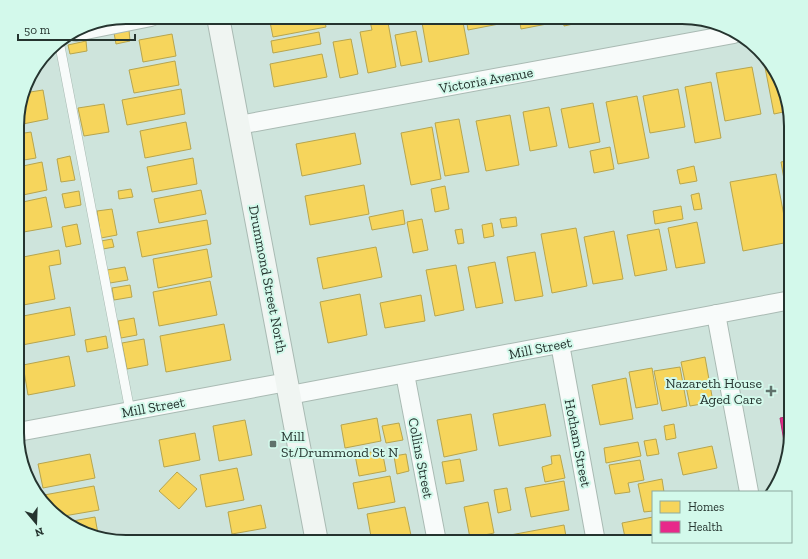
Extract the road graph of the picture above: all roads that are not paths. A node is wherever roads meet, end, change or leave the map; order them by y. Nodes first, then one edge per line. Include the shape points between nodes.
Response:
1 (219, 24) edge
2 (727, 35) edge
3 (60, 48) edge
4 (239, 125) junction
5 (784, 301) edge
6 (716, 314) junction
7 (560, 344) junction
8 (405, 374) junction
9 (288, 388) junction
10 (130, 411) junction
11 (24, 431) edge
12 (749, 491) edge
13 (316, 535) edge
14 (435, 535) edge
15 (595, 535) edge

1 - 4 main road, Drummond Street North
2 - 4 street, Victoria Avenue
3 - 10 lane
4 - 9 main road, Drummond Street North
5 - 6 street, Mill Street
6 - 7 street, Mill Street
6 - 12 street
7 - 8 street, Mill Street
7 - 15 street, Hotham Street
8 - 9 street, Mill Street
8 - 14 street, Collins Street
9 - 10 street, Mill Street
9 - 13 main road, Drummond Street North
10 - 11 street, Mill Street

